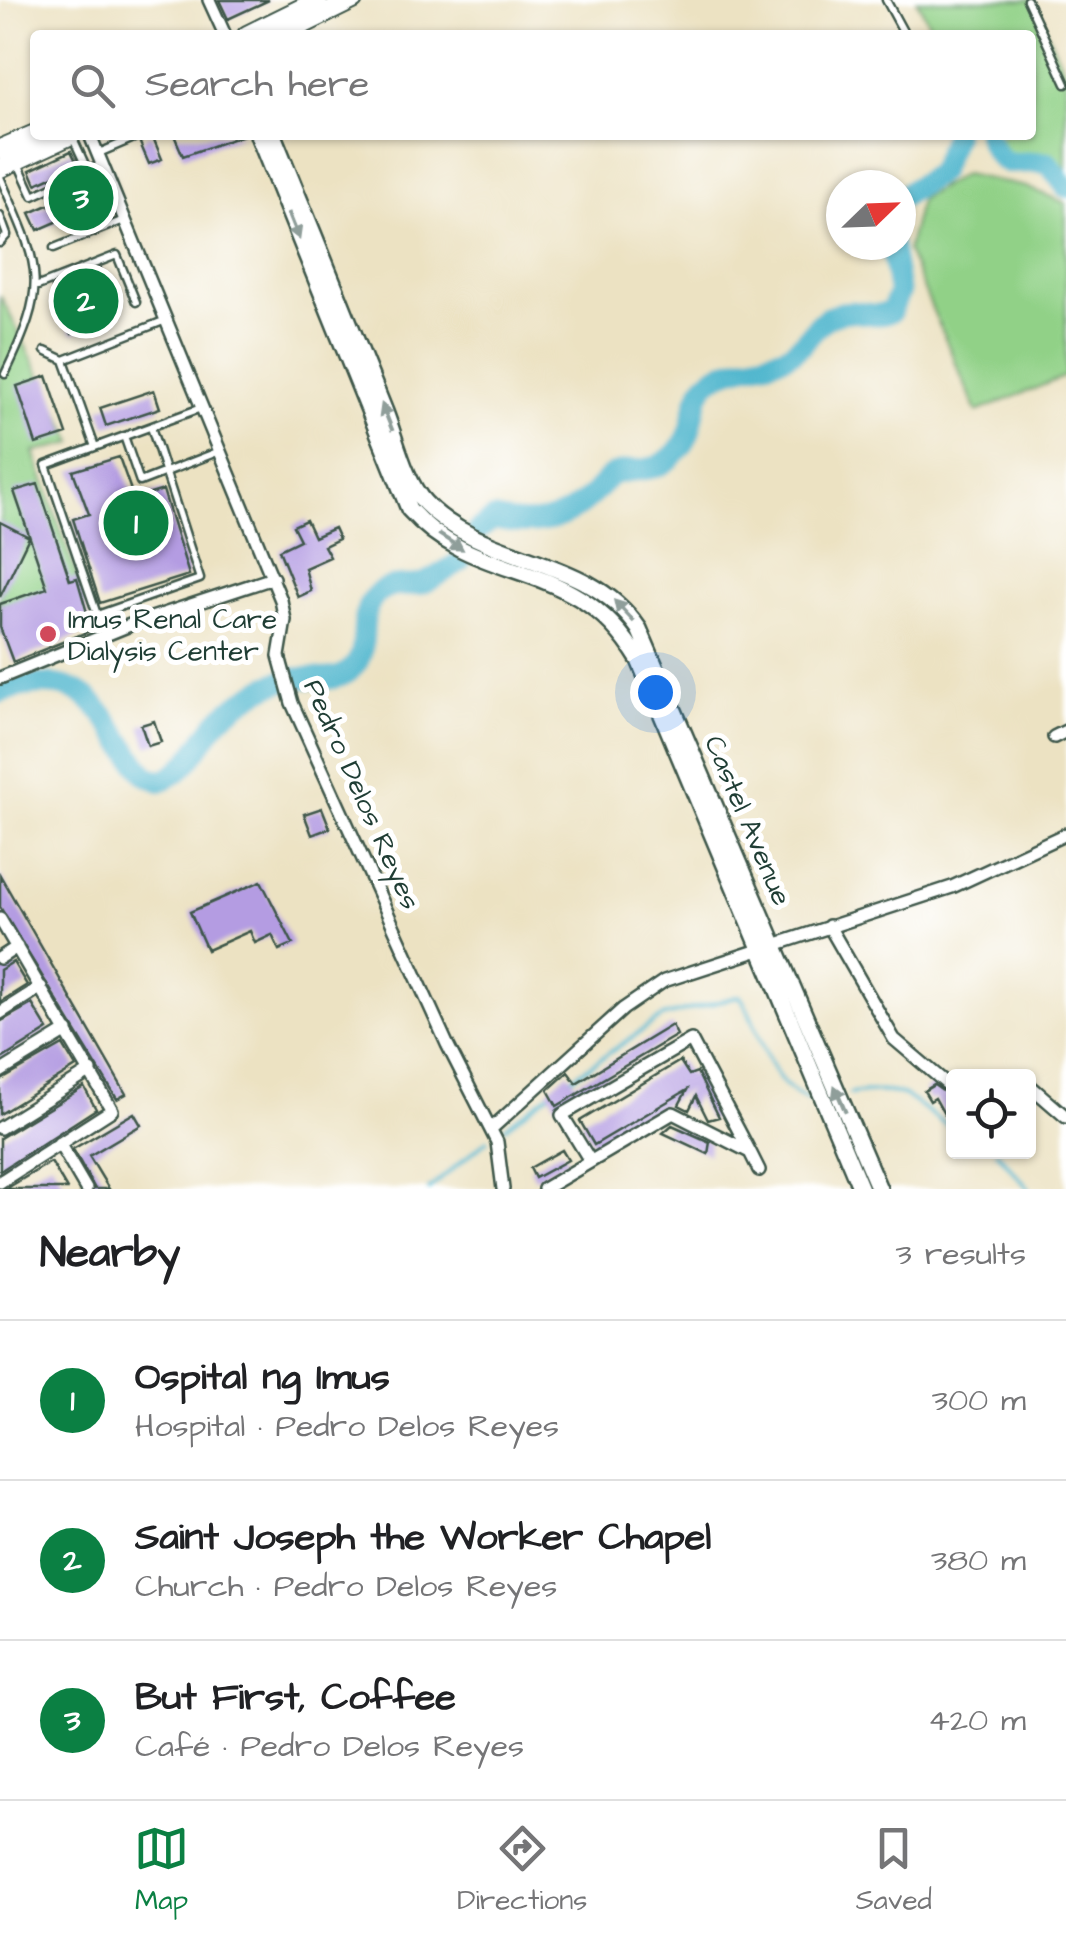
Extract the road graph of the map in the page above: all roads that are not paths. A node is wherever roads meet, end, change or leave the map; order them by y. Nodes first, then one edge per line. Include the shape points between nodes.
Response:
1 (209, 0) edge
2 (318, 0) edge
3 (353, 0) edge
4 (886, 0) edge
5 (1027, 0) edge
6 (222, 30) edge
7 (258, 30) edge
8 (292, 30) edge
9 (902, 30) edge
10 (1066, 84) edge
11 (30, 136) edge
12 (61, 140) edge
13 (74, 140) edge
14 (92, 140) edge
15 (132, 140) edge
16 (260, 140) edge
17 (275, 140) edge
18 (0, 149) edge
19 (100, 159) junction
20 (8, 164) edge
21 (88, 171) junction
22 (0, 177) edge
23 (0, 216) edge
24 (125, 219) junction
25 (0, 243) edge
26 (54, 248) dead end
27 (38, 286) junction
28 (136, 302) dead end
29 (166, 320) junction
30 (45, 351) dead end
31 (64, 360) junction
32 (6, 374) dead end
33 (202, 407) junction
34 (151, 427) junction
35 (124, 436) junction
36 (95, 447) junction
37 (220, 451) junction
38 (166, 472) junction
39 (273, 578) junction
40 (97, 615) junction
41 (104, 635) junction
42 (0, 678) edge
43 (1066, 834) edge
44 (0, 918) edge
45 (829, 926) junction
46 (17, 947) junction
47 (768, 947) junction
48 (0, 958) edge
49 (41, 987) junction
50 (0, 1012) edge
51 (67, 1031) junction
52 (91, 1071) junction
53 (0, 1072) edge
54 (946, 1083) edge
55 (1036, 1091) edge
56 (1066, 1117) edge
57 (0, 1128) edge
58 (491, 1128) junction
59 (59, 1143) junction
60 (750, 1152) junction
61 (589, 1160) junction
62 (760, 1170) dead end
63 (0, 1182) edge
64 (557, 1185) edge
65 (84, 1188) edge
66 (503, 1189) edge
67 (544, 1189) edge
68 (861, 1189) edge
69 (878, 1189) edge

1 - 6 street
2 - 7 main road
3 - 8 main road
4 - 9 lane
5 - 10 lane
11 - 18 main road
12 - 20 main road
13 - 21 lane
14 - 19 street, Pedro Delos Reyes
15 - 19 lane
16 -> 47 street, Castel Avenue via 409,509 462,550 568,589 619,629
47 -> 17 street, Castel Avenue via 655,662 630,616 576,575 477,540 420,497
19 - 21 lane
19 - 24 street, Pedro Delos Reyes
20 - 21 lane via 33,196
22 - 27 lane
23 - 25 lane via 7,235
24 - 26 lane
24 - 29 street, Pedro Delos Reyes
27 - 28 lane via 117,254
27 - 32 lane
29 - 31 lane
29 - 33 street, Pedro Delos Reyes
30 - 31 lane
31 - 36 lane
33 - 34 lane
33 - 37 street, Pedro Delos Reyes
34 - 35 lane
34 - 38 lane
35 - 36 lane
35 - 38 lane via 140,482
36 - 40 lane via 46,465
37 - 38 lane
37 - 39 street, Pedro Delos Reyes
38 - 40 lane via 200,579
39 - 41 street
39 - 58 street, Pedro Delos Reyes via 285,620 281,668 287,689 446,1044
40 - 41 lane
41 - 42 street
43 - 45 street via 952,887
44 - 46 street
45 - 47 street
45 - 54 street via 894,1039
46 - 48 street
46 - 49 street
47 - 58 street via 664,981 623,1009
47 - 68 street, Castel Avenue
69 -> 47 street, Castel Avenue
49 - 50 street
49 - 51 street
51 - 52 street
51 - 53 street
52 - 57 street
52 - 59 street via 112,1110
55 - 56 street
58 - 66 street, Pedro Delos Reyes
59 - 63 street
59 - 65 street
60 - 61 street via 674,1113
60 - 61 street via 691,1040 562,1116
60 - 62 street
61 - 64 street
64 - 67 street

